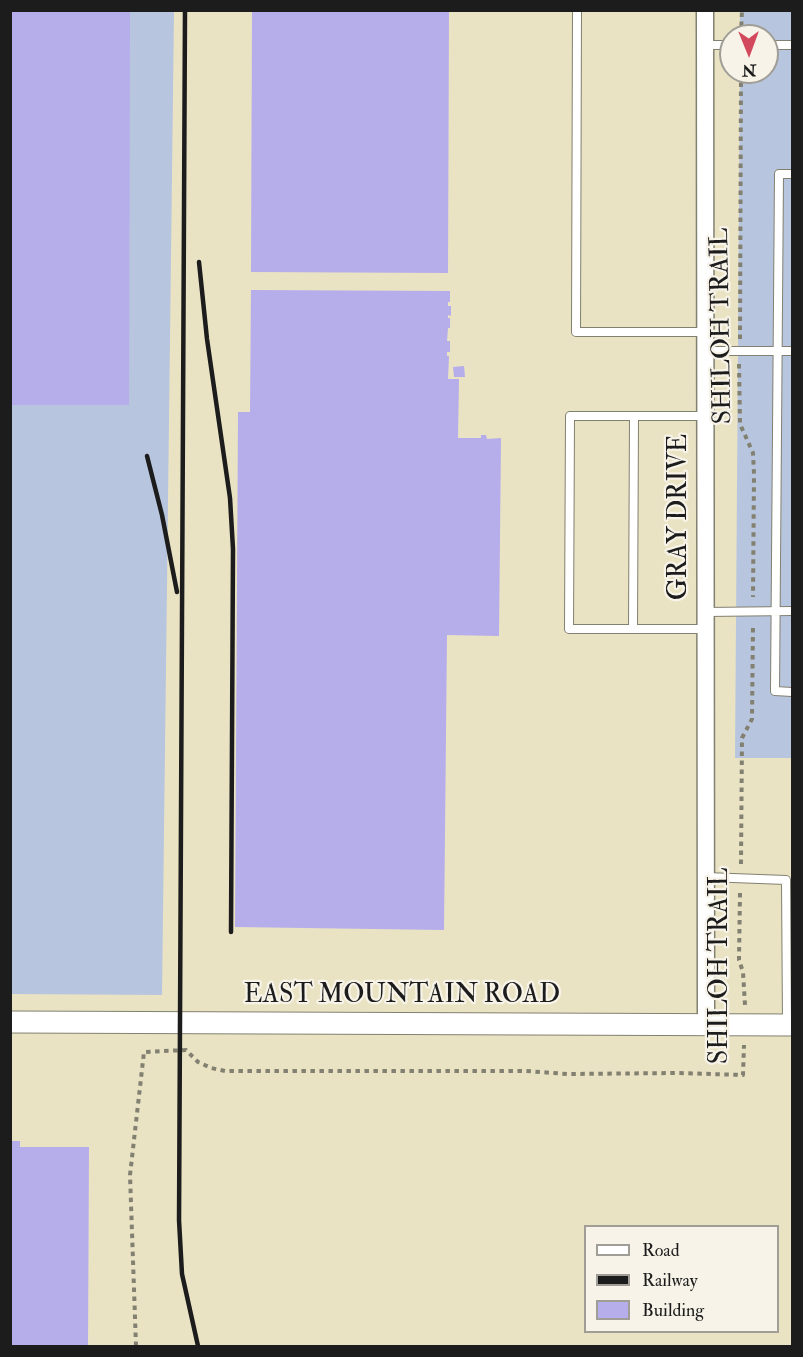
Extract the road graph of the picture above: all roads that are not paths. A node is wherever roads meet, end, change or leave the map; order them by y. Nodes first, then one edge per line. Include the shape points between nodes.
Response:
1 (578, 10) edge
2 (705, 10) edge
3 (705, 45) junction
4 (719, 45) edge
5 (792, 174) edge
6 (705, 332) junction
7 (705, 351) junction
8 (778, 351) junction
9 (792, 351) edge
10 (634, 416) junction
11 (705, 416) junction
12 (775, 611) junction
13 (792, 611) edge
14 (705, 612) junction
15 (633, 629) junction
16 (706, 629) junction
17 (792, 692) edge
18 (706, 877) junction
19 (790, 968) edge
20 (10, 1022) edge
21 (706, 1023) junction
22 (790, 1025) edge

1 - 6 lane via 576,332
2 - 3 street, GRAY DRIVE
3 - 4 lane
3 - 6 street, GRAY DRIVE
5 - 8 lane via 780,174
6 - 7 street, GRAY DRIVE
7 - 8 lane
7 - 11 street, GRAY DRIVE
8 - 9 lane
8 - 12 lane
10 - 11 lane
10 - 15 lane
10 - 15 lane via 570,417 569,582 569,629
11 - 14 street, GRAY DRIVE
12 - 13 lane
12 - 14 lane
12 - 17 lane via 775,692
14 - 16 street, GRAY DRIVE
15 - 16 lane
16 - 18 street, GRAY DRIVE
18 - 19 lane via 786,880
18 - 21 street, GRAY DRIVE
19 - 22 lane
20 - 21 street, EAST MOUNTAIN ROAD
21 - 22 street, EAST MOUNTAIN ROAD

